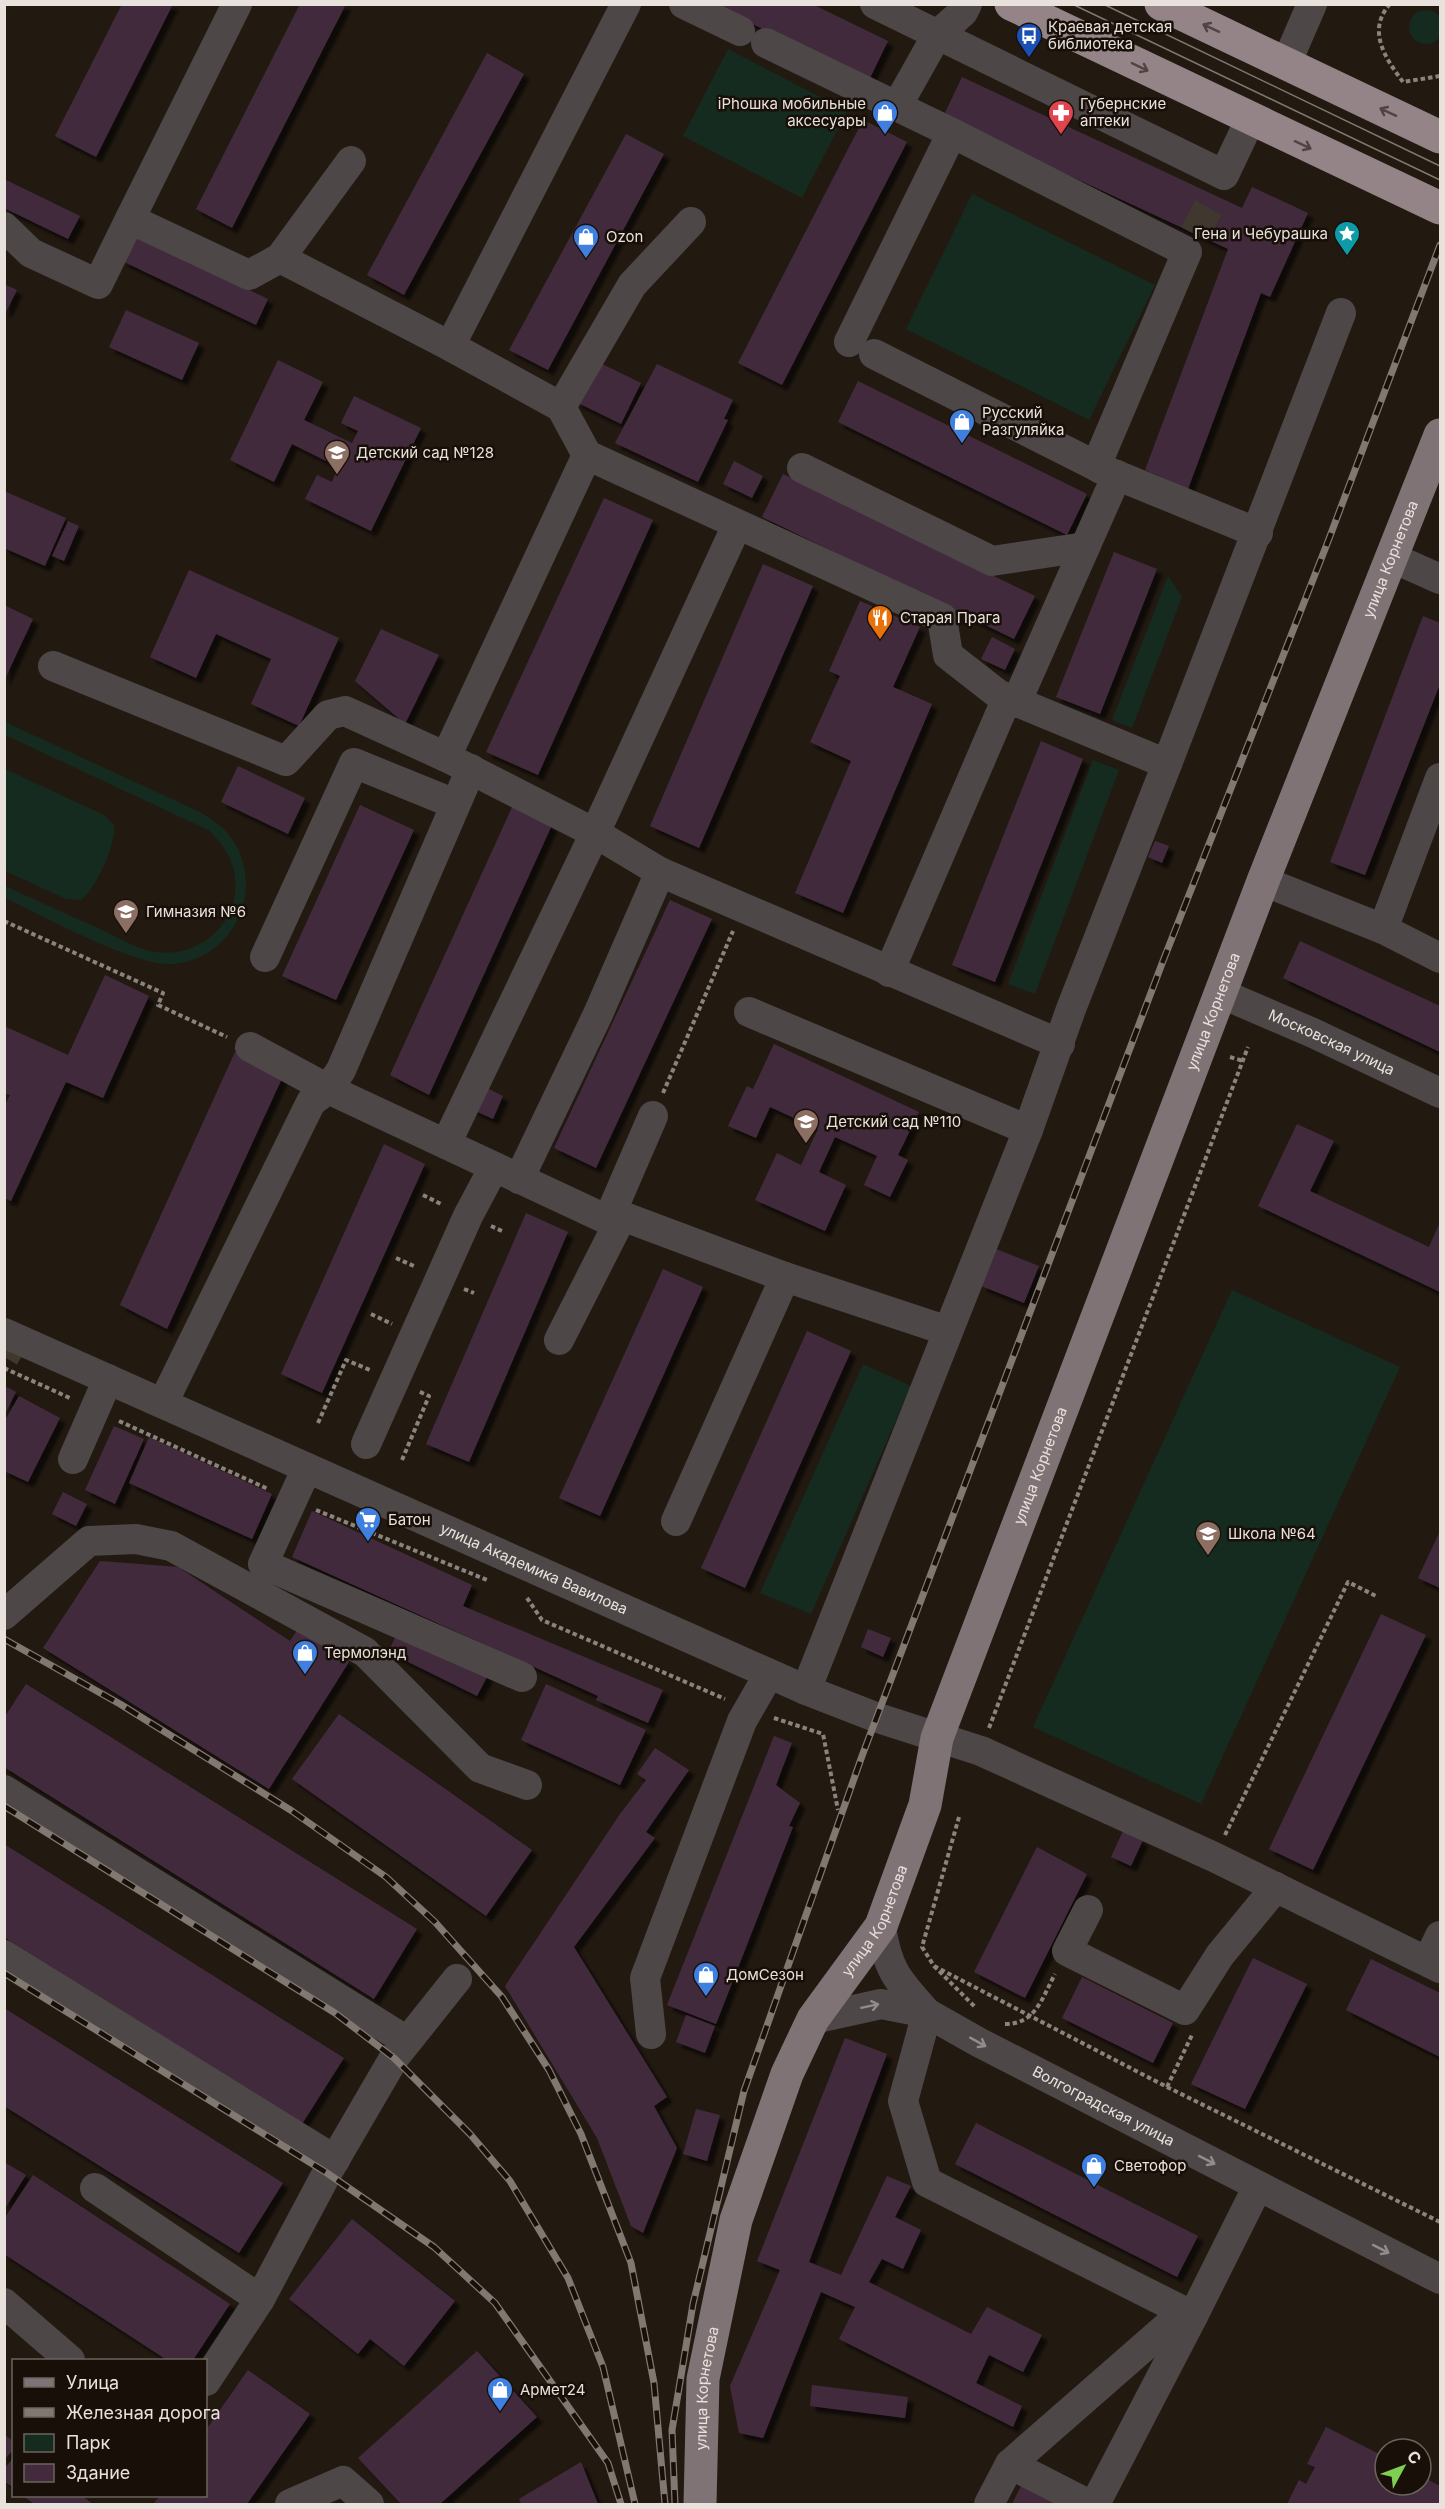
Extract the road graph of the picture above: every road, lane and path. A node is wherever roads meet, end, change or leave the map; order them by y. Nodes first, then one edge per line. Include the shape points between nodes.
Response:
1 (237, 4) edge
2 (626, 4) edge
3 (684, 4) edge
4 (875, 4) edge
5 (967, 4) edge
6 (1011, 4) edge
7 (1161, 4) edge
8 (1312, 4) edge
9 (1386, 6) edge
10 (937, 35) junction
11 (1286, 64) junction
12 (1440, 76) edge
13 (897, 106) junction
14 (1250, 120) junction
15 (952, 133) junction
16 (1440, 137) edge
17 (351, 161) dead end
18 (1440, 208) edge
19 (130, 219) junction
20 (691, 222) dead end
21 (4, 226) edge
22 (280, 258) junction
23 (1341, 313) dead end
24 (450, 346) junction
25 (561, 407) junction
26 (1440, 435) edge
27 (587, 455) junction
28 (802, 468) dead end
29 (1107, 471) junction
30 (737, 525) junction
31 (1258, 532) junction
32 (1085, 547) junction
33 (1393, 558) junction
34 (1440, 579) edge
35 (53, 666) dead end
36 (1011, 700) junction
37 (459, 763) junction
38 (1167, 765) junction
39 (1440, 778) edge
40 (455, 804) junction
41 (595, 833) junction
42 (660, 872) junction
43 (1263, 881) junction
44 (742, 909) junction
45 (4, 921) edge
46 (1383, 929) junction
47 (265, 957) dead end
48 (1440, 958) edge
49 (889, 972) junction
50 (1220, 993) junction
51 (749, 1011) dead end
52 (1060, 1044) junction
53 (250, 1047) joint
54 (1248, 1047) dead end
55 (1230, 1057) dead end
56 (1243, 1061) junction
57 (328, 1089) junction
58 (1440, 1093) edge
59 (653, 1116) joint
60 (1028, 1130) junction
61 (446, 1144) junction
62 (507, 1173) junction
63 (615, 1218) junction
64 (785, 1277) junction
65 (948, 1331) junction
66 (4, 1333) edge
67 (559, 1340) dead end
68 (346, 1360) dead end
69 (4, 1368) edge
70 (108, 1379) junction
71 (429, 1396) dead end
72 (163, 1403) junction
73 (93, 1409) junction
74 (318, 1423) dead end
75 (366, 1444) dead end
76 (73, 1459) dead end
77 (402, 1460) dead end
78 (307, 1468) junction
79 (293, 1500) junction
80 (676, 1521) dead end
81 (489, 1581) dead end
82 (520, 1595) dead end
83 (1378, 1597) dead end
84 (4, 1615) edge
85 (769, 1674) junction
86 (522, 1677) dead end
87 (806, 1690) junction
88 (749, 1710) junction
89 (937, 1738) junction
90 (981, 1751) junction
91 (526, 1785) dead end
92 (4, 1790) edge
93 (838, 1810) dead end
94 (959, 1817) dead end
95 (1214, 1857) junction
96 (1276, 1887) junction
97 (1088, 1910) dead end
98 (881, 1926) junction
99 (1067, 1951) junction
100 (4, 1955) edge
101 (1436, 1955) edge
102 (934, 1966) junction
103 (457, 1979) dead end
104 (1185, 2010) junction
105 (927, 2013) junction
106 (982, 2013) dead end
107 (1032, 2016) junction
108 (813, 2019) junction
109 (996, 2023) dead end
110 (651, 2034) dead end
111 (407, 2041) junction
112 (1167, 2087) junction
113 (335, 2160) junction
114 (1258, 2186) junction
115 (95, 2188) dead end
116 (1440, 2222) edge
117 (1440, 2279) edge
118 (260, 2299) junction
119 (4, 2303) edge
120 (1193, 2316) junction
121 (68, 2359) edge
122 (207, 2379) edge
123 (1010, 2464) junction
124 (290, 2505) edge
125 (369, 2505) edge
126 (700, 2505) edge
127 (989, 2505) edge
128 (1088, 2505) edge
129 (1095, 2505) edge

1 - 19 street
2 - 24 street
3 - 13 street
4 - 10 street
5 - 10 street
6 -> 14 highway
11 -> 7 highway
8 - 11 street
9 - 12 path via 1378,39 1383,54 1403,82
10 - 13 street
10 - 14 street via 1219,186
16 -> 11 highway
13 - 15 street
14 -> 18 highway
15 - 29 street via 1191,243
15 - 29 street via 862,348
17 - 22 street
19 - 21 street via 98,284 31,252
19 - 22 street via 249,275
20 - 25 street via 632,285
22 - 24 street
23 - 31 street
24 - 25 street
25 - 27 street
26 - 33 main road, улица Корнетова
27 - 30 street
27 - 37 street
28 - 32 street via 992,561
29 - 31 street
29 - 32 street
30 - 36 street via 942,618 948,654
30 - 41 street
31 - 38 street
32 - 36 street
33 - 34 street
33 - 43 main road, улица Корнетова
35 - 37 street via 286,761 328,715 345,711
36 - 38 street
36 - 49 street
37 - 40 street
37 - 41 street
38 - 52 street
39 - 46 street
40 - 47 street via 354,764
40 - 57 street via 341,1070
41 - 42 street
41 - 61 street
42 - 44 street
42 - 62 street via 598,1014
43 - 46 street
43 - 50 main road, улица Корнетова
44 - 49 street
44 - 59 path
45 - 53 path via 163,993 158,1005
46 - 48 street
49 - 52 street
50 - 58 street, Московская улица
50 - 89 main road, улица Корнетова
51 - 60 street
52 - 60 street
53 - 57 street
54 - 56 path
55 - 56 path
56 - 90 path
57 - 61 street
57 - 72 street via 311,1102
59 - 63 street
60 - 65 street
61 - 62 street
62 - 63 street
62 - 75 street via 468,1216
63 - 64 street
63 - 67 street
64 - 65 street
64 - 80 street
65 - 87 street
66 - 70 street, улица Академика Вавилова
68 - 74 path
69 - 73 path
70 - 72 street, улица Академика Вавилова
70 - 73 street
71 - 77 path
72 - 78 street, улица Академика Вавилова
73 - 76 street
73 - 79 path
78 - 79 street
78 - 85 street, улица Академика Вавилова
79 - 81 path
79 - 86 street via 263,1564
82 - 88 path via 530,1599 542,1620
83 - 95 path via 1348,1582
84 - 91 street via 89,1541 136,1539 171,1546 365,1652 480,1768
85 - 87 street, улица Академика Вавилова
85 - 88 street
87 - 89 street, улица Академика Вавилова
88 - 93 path via 823,1734
88 - 110 street via 645,1978
89 - 90 street, улица Академика Вавилова
89 - 98 main road, улица Корнетова via 925,1805
90 - 95 street, улица Академика Вавилова
92 - 111 street
94 - 102 path via 922,1947
95 - 96 street, улица Академика Вавилова
96 - 101 street, улица Академика Вавилова
96 - 104 street via 1220,1955
97 - 99 street
98 - 105 street via 885,1954 897,1979
98 - 108 main road, улица Корнетова
99 - 104 street
99 - 107 path
100 - 113 street
102 - 106 path
102 - 107 path
103 - 111 street
104 - 112 path via 1197,2025
108 -> 105 street via 881,2004
105 -> 114 street, Волгоградская улица
105 - 120 street via 903,2101 927,2182
107 - 109 path via 1018,2024
107 - 112 path
108 - 126 main road, улица Корнетова via 787,2074 736,2220 703,2379
111 - 113 street
112 - 116 path
113 - 118 street
114 -> 117 street, Волгоградская улица
114 - 120 street
115 - 118 street
118 - 122 street
119 - 121 street
120 - 123 street via 1170,2324
120 - 129 street
123 - 127 street
123 - 128 street
124 - 125 street via 343,2481

